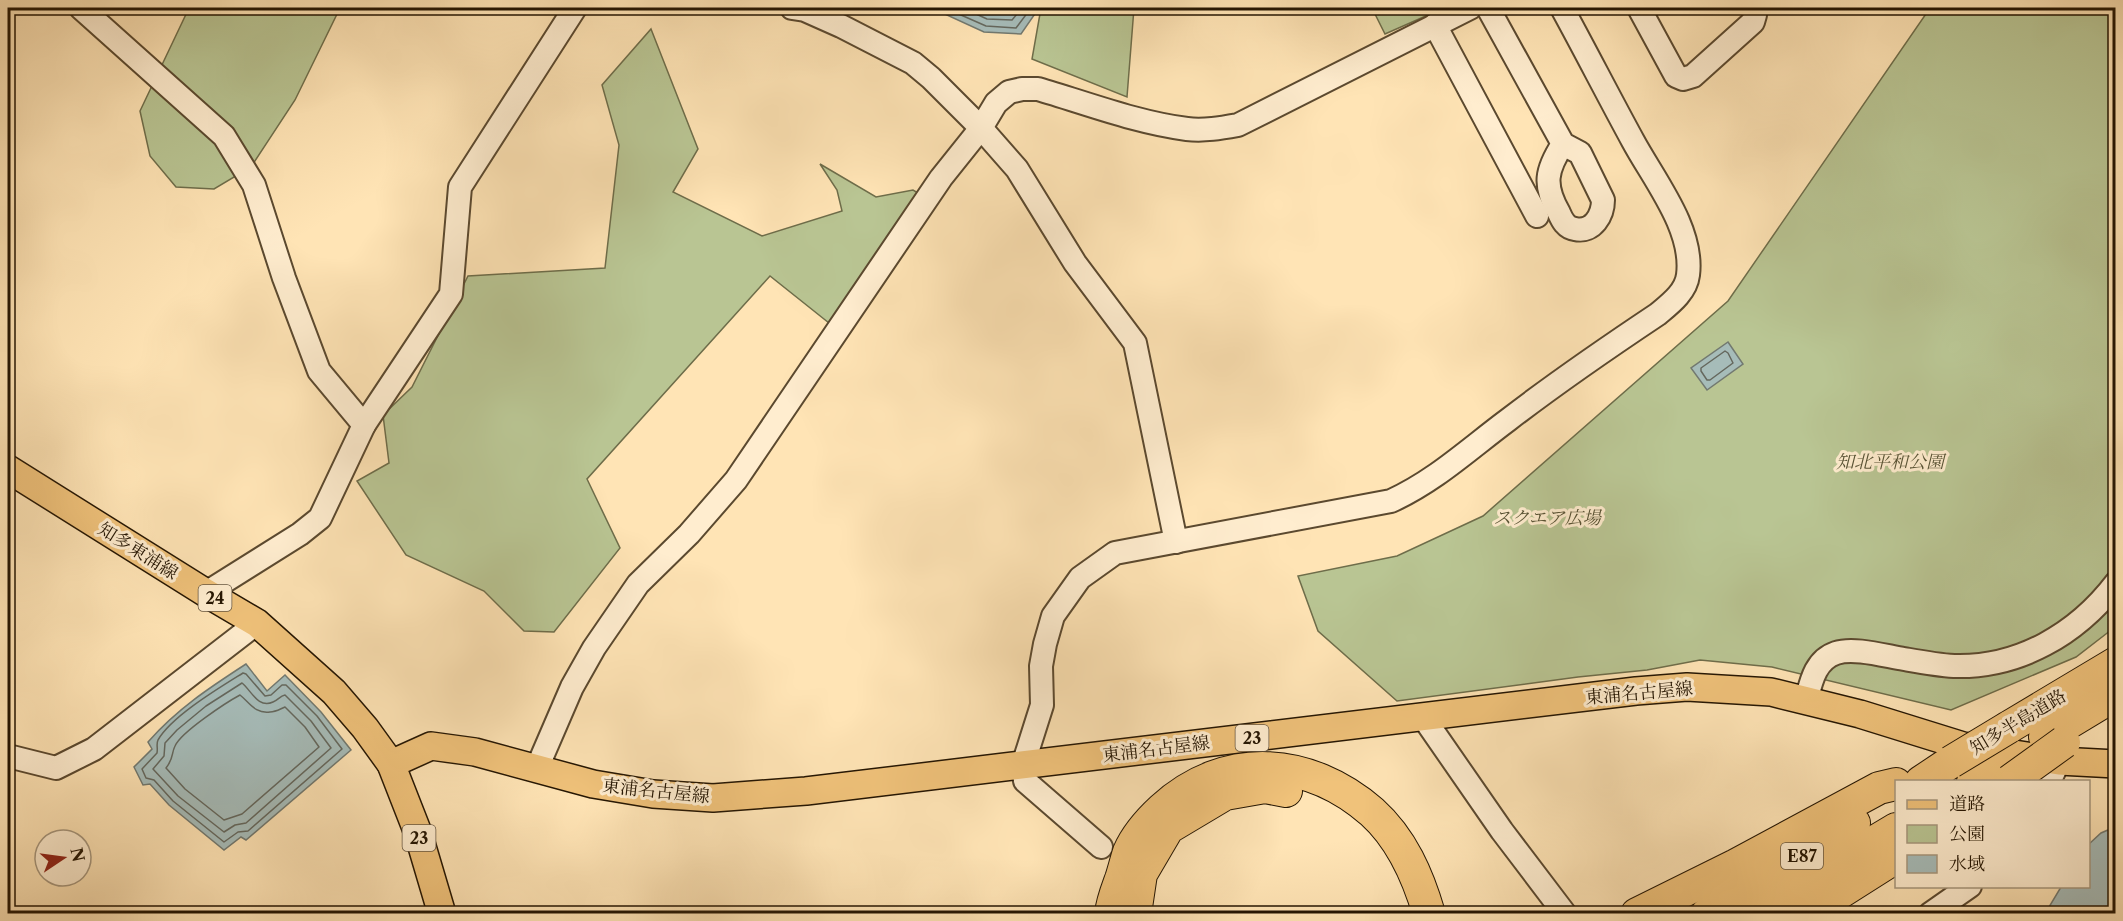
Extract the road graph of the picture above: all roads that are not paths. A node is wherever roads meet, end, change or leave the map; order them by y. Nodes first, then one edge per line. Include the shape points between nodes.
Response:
1 (81, 8) edge
2 (575, 8) edge
3 (792, 8) edge
4 (1470, 8) edge
5 (1488, 8) edge
6 (1562, 8) edge
7 (1639, 8) edge
8 (1754, 8) edge
9 (1435, 25) junction
10 (981, 128) junction
11 (1563, 144) dead end
12 (1537, 216) dead end
13 (364, 425) junction
14 (8, 468) edge
15 (1176, 542) junction
16 (2115, 583) edge
17 (206, 593) junction
18 (257, 623) junction
19 (2115, 663) edge
20 (2115, 694) edge
21 (1806, 701) junction
22 (2115, 701) edge
23 (1423, 717) junction
24 (2054, 755) edge
25 (8, 756) edge
26 (391, 764) junction
27 (2115, 764) edge
28 (1023, 765) junction
29 (537, 768) junction
30 (1962, 777) edge
31 (1895, 784) edge
32 (1895, 798) edge
33 (1895, 830) edge
34 (1101, 847) dead end
35 (1895, 858) edge
36 (1969, 888) edge
37 (1954, 907) edge
38 (442, 914) edge
39 (1111, 914) edge
40 (1135, 914) edge
41 (1413, 914) edge
42 (1429, 914) edge
43 (1565, 914) edge
44 (1637, 914) edge
45 (1707, 914) edge
46 (1754, 914) edge
47 (1806, 914) edge
48 (1930, 914) edge

1 - 13 street via 224,136 254,185 319,371
2 - 13 street via 460,187 451,294
3 - 10 street via 841,26 912,63
4 - 9 street
5 - 11 street
6 - 15 street via 1673,210 1688,253 1688,277 1677,298 1435,477 1391,501
7 - 8 street via 1676,76 1683,79 1693,76 1753,22
9 - 10 street via 1238,125 1187,129 1038,89 1022,89 1009,92 996,103
9 - 12 street
10 - 15 street via 1017,169 1075,263 1135,343
10 - 29 street via 941,178 736,480 638,584 572,687
13 - 17 street via 320,518
14 - 17 main road, 知多東浦線 / 24
15 - 28 street via 1115,553 1080,578 1053,616 1041,666 1042,705
16 - 21 street via 2101,602 2062,636 2015,657 1957,666 1851,651 1836,653 1814,672
17 - 18 main road, 知多東浦線 / 24
18 - 25 street via 94,749 56,768
18 - 26 main road, 知多東浦線 / 24 via 334,692
19 - 30 highway, 知多半島道路, bridge via 2009,727
20 - 24 highway, 知多半島道路
21 - 23 main road, 東浦名古屋線 / 23 via 1771,692 1687,687
21 - 24 main road, 東浦名古屋線 / 23 via 1963,746
22 - 24 highway
23 - 28 main road, 東浦名古屋線 / 23
23 - 43 street
24 - 27 main road, 東浦名古屋線 / 23
24 - 30 highway, 知多半島道路
26 - 29 main road, 東浦名古屋線 / 23 via 431,746 475,752
26 - 38 main road, 23 via 418,833
28 - 29 main road, 東浦名古屋線 / 23 via 713,798 653,795 592,784
28 - 34 street via 1025,781
31 - 44 highway via 1879,788
32 - 45 highway, E87
33 - 46 highway, E87
35 - 47 highway
36 - 37 street
37 - 48 street
39 - 42 highway via 1130,851 1150,821 1196,784 1238,769 1283,769 1319,779 1346,793 1390,831 1408,858
40 - 41 highway via 1141,874 1168,828 1225,794 1265,787 1322,797 1355,815 1382,847 1405,884

